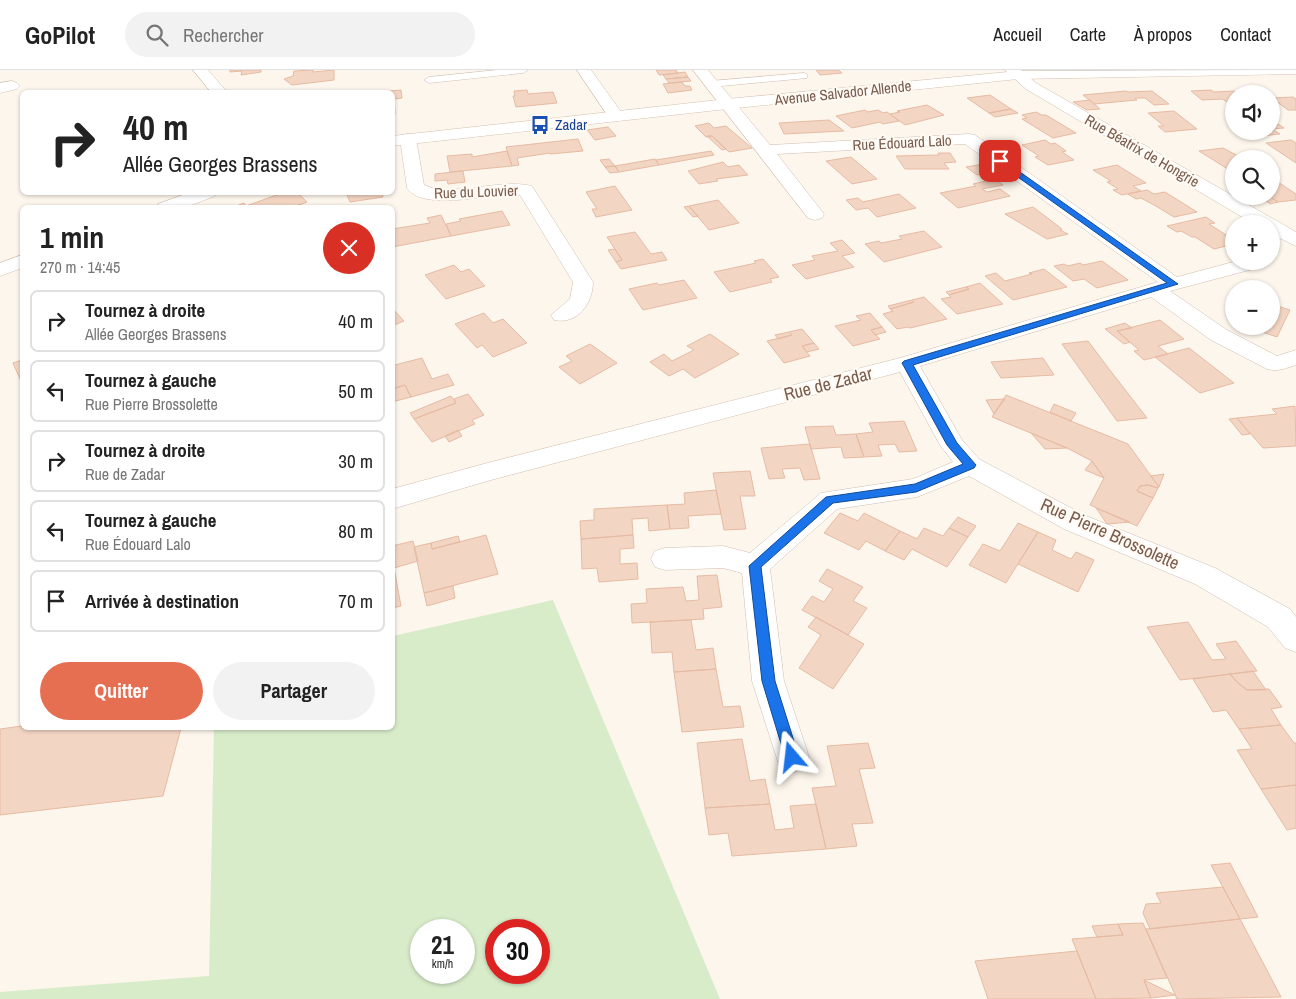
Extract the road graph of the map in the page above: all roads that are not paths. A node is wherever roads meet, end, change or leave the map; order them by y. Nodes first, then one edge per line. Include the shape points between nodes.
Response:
1 (200, 70) edge
2 (524, 70) edge
3 (584, 70) edge
4 (700, 70) edge
5 (1250, 70) edge
6 (1296, 70) edge
7 (1015, 73) edge
8 (804, 76) dead end
9 (429, 80) dead end
10 (711, 84) junction
11 (217, 90) edge
12 (727, 104) junction
13 (616, 116) junction
14 (400, 140) edge
15 (765, 150) junction
16 (201, 195) edge
17 (173, 205) edge
18 (814, 214) dead end
19 (1253, 215) edge
20 (1281, 254) edge
21 (20, 262) edge
22 (0, 270) edge
23 (1164, 286) junction
24 (562, 315) dead end
25 (1296, 356) edge
26 (907, 363) junction
27 (970, 465) junction
28 (395, 498) edge
29 (665, 559) dead end
30 (755, 566) junction
31 (1296, 639) edge
32 (792, 757) dead end

1 - 11 street
2 - 9 lane
3 - 13 street
4 - 10 street
5 - 6 street, Avenue Salvador Allende
5 - 7 street, Avenue Salvador Allende
7 - 12 street, Avenue Salvador Allende
7 - 19 street, Rue Béatrix de Hongrie via 1031,86
8 - 10 lane
10 - 12 street
12 - 13 street, Avenue Salvador Allende
12 - 15 street
13 - 14 street, Avenue Salvador Allende
14 - 24 street, Rue du Louvier via 416,188 422,193 446,194 510,187 526,190 582,282 583,294 579,304
15 - 18 street
15 - 23 street, Rue Édouard Lalo via 969,139
16 - 17 street
20 - 23 street, Rue de Zadar
21 - 22 street
23 - 25 street, Rue Édouard Lalo via 1220,335 1275,364
23 - 26 street, Rue de Zadar
26 - 27 street, Rue Pierre Brossolette via 953,445
26 - 28 street, Rue de Zadar
27 - 30 street via 916,488 830,500
27 - 31 street, Rue Pierre Brossolette via 1074,522 1205,576 1279,618
29 - 30 street via 723,557
30 - 32 street via 768,681

